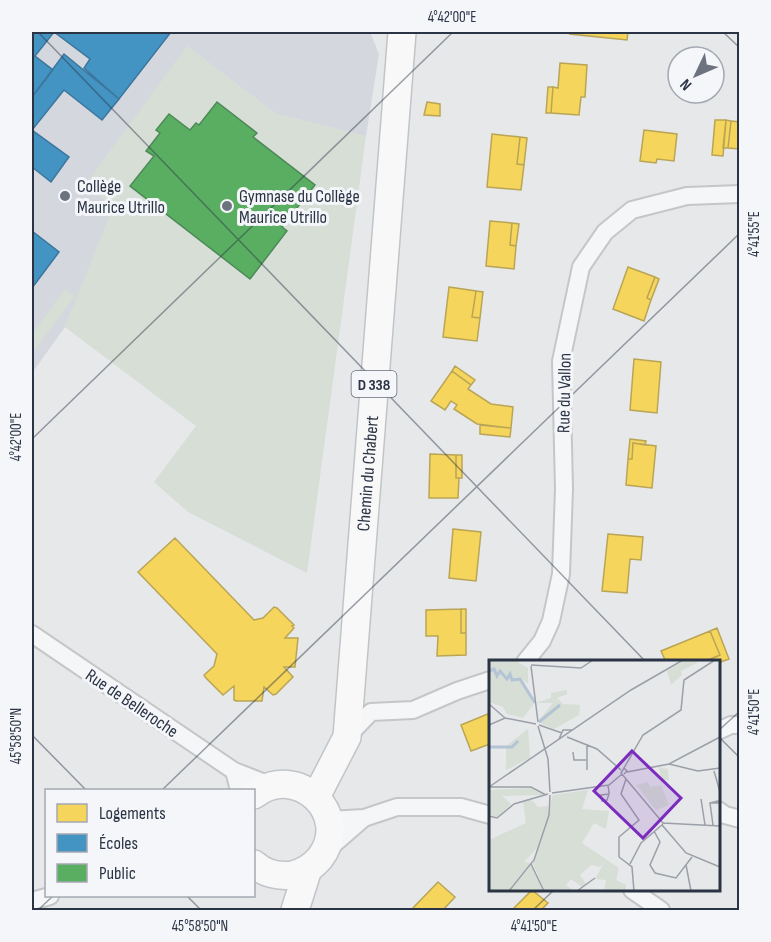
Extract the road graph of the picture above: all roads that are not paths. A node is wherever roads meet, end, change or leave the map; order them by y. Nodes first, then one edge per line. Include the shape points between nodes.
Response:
1 (402, 32) edge
2 (740, 194) edge
3 (32, 634) edge
4 (527, 660) edge
5 (489, 680) edge
6 (740, 725) edge
7 (720, 730) edge
8 (347, 737) junction
9 (234, 771) junction
10 (239, 789) edge
11 (293, 796) edge
12 (720, 811) edge
13 (489, 815) edge
14 (363, 818) junction
15 (740, 819) edge
16 (315, 861) junction
17 (263, 869) edge
18 (633, 891) edge
19 (294, 910) edge
20 (661, 910) edge

1 - 8 main road, Chemin du Chabert / D 338
2 - 4 street, Rue du Vallon via 687,196 632,210 605,232 581,267 561,361 561,574 551,621
3 - 9 street, Rue de Belleroche
5 - 8 street via 413,710 371,712
6 - 7 street
8 - 11 main road, Chemin du Chabert / D 338
9 - 10 street
9 - 11 street, Rue de Belleroche
11 - 14 street
11 - 16 main road, Chemin du Chabert via 328,843
12 - 15 street
13 - 14 street via 461,807 397,807
14 - 16 street
16 - 17 main road via 297,874
16 - 19 main road, Chemin du Chabert
17 - 19 main road
18 - 20 street

